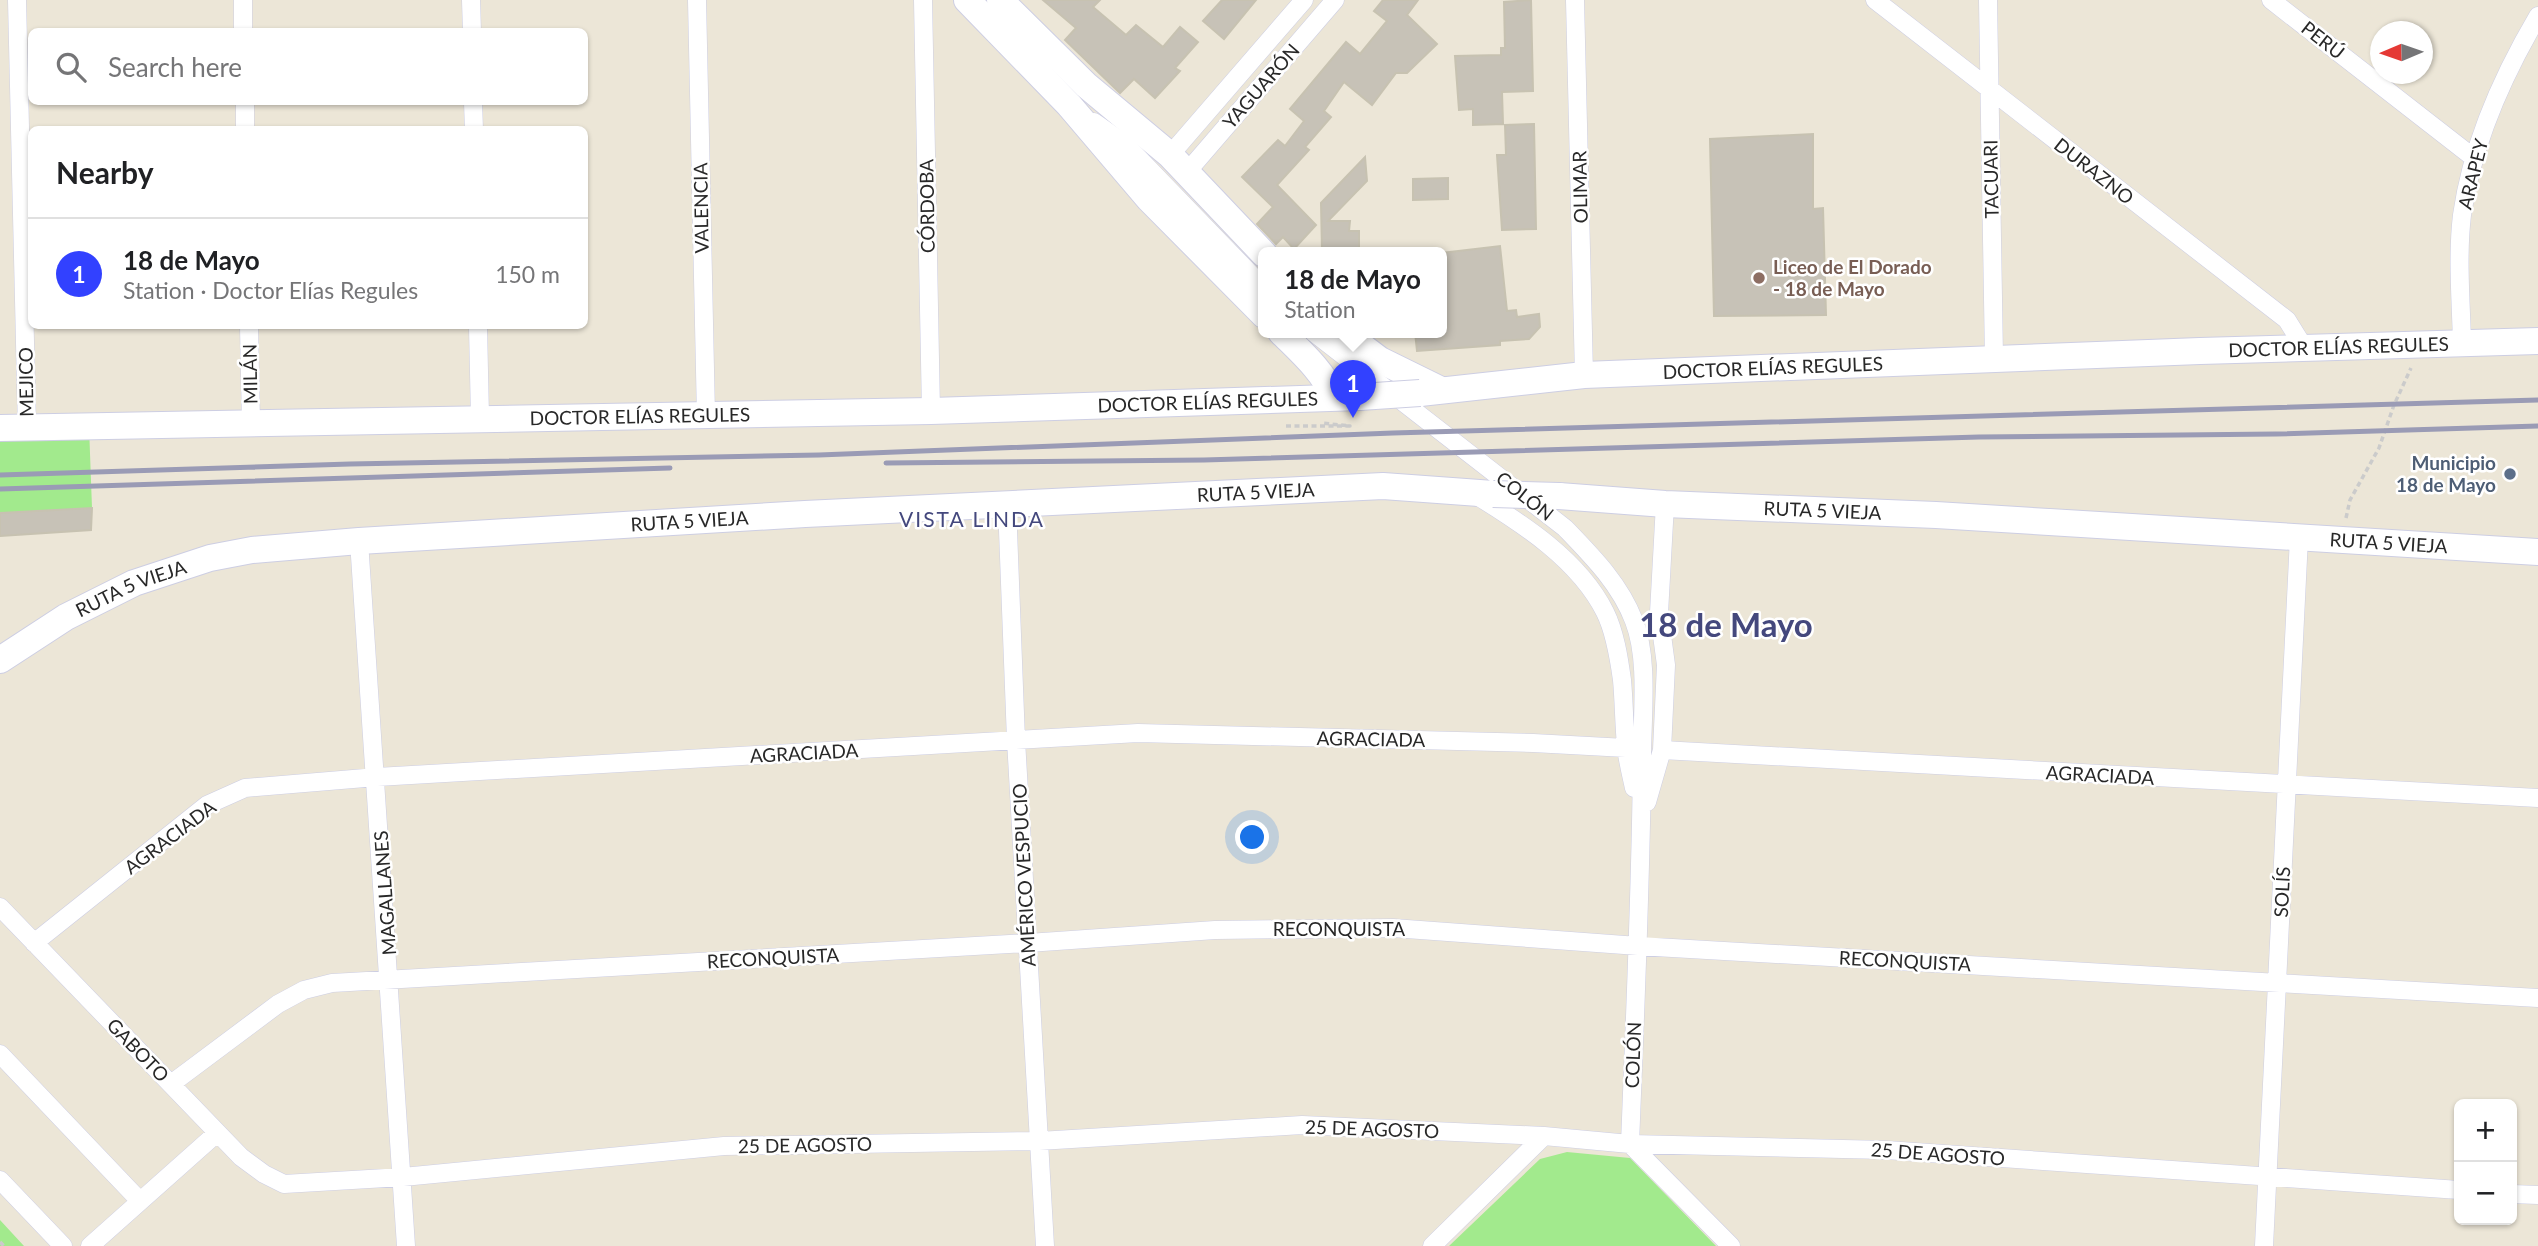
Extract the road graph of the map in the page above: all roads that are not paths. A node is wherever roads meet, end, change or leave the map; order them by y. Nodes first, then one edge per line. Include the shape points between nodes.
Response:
1 (16, 0) edge
2 (243, 0) edge
3 (471, 0) edge
4 (697, 0) edge
5 (923, 0) edge
6 (967, 0) edge
7 (1000, 0) edge
8 (1304, 0) edge
9 (1335, 0) edge
10 (1576, 0) edge
11 (1875, 0) edge
12 (1988, 0) edge
13 (2271, 0) edge
14 (2538, 16) edge
15 (243, 28) edge
16 (471, 28) edge
17 (1086, 85) junction
18 (1990, 89) junction
19 (245, 105) edge
20 (473, 105) edge
21 (1069, 105) junction
22 (245, 126) edge
23 (474, 126) edge
24 (1125, 144) junction
25 (2474, 158) junction
26 (1178, 163) junction
27 (1258, 248) edge
28 (1258, 282) edge
29 (1258, 309) edge
30 (249, 329) edge
31 (478, 329) edge
32 (1287, 338) edge
33 (1322, 338) edge
34 (1351, 338) edge
35 (2538, 341) edge
36 (2462, 343) junction
37 (2305, 349) junction
38 (1994, 358) junction
39 (1584, 375) junction
40 (1429, 391) junction
41 (1334, 397) junction
42 (930, 411) junction
43 (706, 416) junction
44 (480, 418) junction
45 (251, 423) junction
46 (0, 428) edge
47 (27, 428) junction
48 (1482, 493) junction
49 (1007, 504) junction
50 (1665, 504) junction
51 (2299, 538) junction
52 (359, 541) junction
53 (2538, 552) edge
54 (0, 660) edge
55 (1016, 740) junction
56 (1626, 748) junction
57 (1662, 750) junction
58 (377, 777) junction
59 (2287, 786) junction
60 (2538, 798) edge
61 (1642, 822) junction
62 (0, 907) edge
63 (34, 943) junction
64 (1028, 943) junction
65 (1638, 946) junction
66 (390, 982) junction
67 (2277, 983) junction
68 (2538, 998) edge
69 (0, 1054) edge
70 (171, 1084) junction
71 (217, 1133) junction
72 (1544, 1136) junction
73 (1039, 1141) junction
74 (1630, 1144) junction
75 (402, 1177) junction
76 (2267, 1178) junction
77 (0, 1180) edge
78 (285, 1184) joint
79 (2454, 1190) edge
80 (2517, 1194) edge
81 (2538, 1195) edge
82 (140, 1201) junction
83 (62, 1246) edge
84 (90, 1246) edge
85 (407, 1246) edge
86 (1045, 1246) edge
87 (1432, 1246) edge
88 (1731, 1246) edge
89 (2264, 1246) edge

1 - 47 street, MEJICO
2 - 15 street
3 - 16 street
4 - 43 street, VALENCIA
5 - 42 street, CÓRDOBA
6 - 21 street
7 - 17 street
8 - 26 street, YAGUARÓN
9 - 26 street, YAGUARÓN
10 - 39 street, OLIMAR
11 - 18 street, DURAZNO
12 - 18 street, TACUARI
13 - 25 street, PERÚ
14 - 25 street, ARAPEY via 2514,57
17 - 24 street
17 - 26 street
18 - 37 street, DURAZNO via 2287,320
18 - 38 street, TACUARI
19 - 22 street
20 - 23 street
21 - 24 street
21 - 29 street via 1149,199
24 - 28 street
25 - 36 street, ARAPEY via 2462,216
26 - 27 street
30 - 45 street, MILÁN
31 - 44 street
32 - 41 street via 1328,383
33 - 61 street, COLÓN via 1566,528 1620,591 1635,622 1642,661
34 - 40 street
35 - 36 street, DOCTOR ELÍAS REGULES
36 - 37 street, DOCTOR ELÍAS REGULES
37 - 38 street, DOCTOR ELÍAS REGULES
38 - 39 street, DOCTOR ELÍAS REGULES
39 - 40 street, DOCTOR ELÍAS REGULES
40 - 41 street, DOCTOR ELÍAS REGULES, bridge
41 - 42 street, DOCTOR ELÍAS REGULES
42 - 43 street, DOCTOR ELÍAS REGULES
43 - 44 street, DOCTOR ELÍAS REGULES
44 - 45 street, DOCTOR ELÍAS REGULES
45 - 47 street, DOCTOR ELÍAS REGULES
46 - 47 street, DOCTOR ELÍAS REGULES
48 - 49 street, RUTA 5 VIEJA via 1383,486
48 - 50 street, RUTA 5 VIEJA, bridge
48 - 56 street, COLÓN via 1586,580 1606,614 1622,680
49 - 52 street, RUTA 5 VIEJA
49 - 55 street, AMÉRICO VESPUCIO
50 - 51 street, RUTA 5 VIEJA via 1936,515
50 - 57 street, COLÓN via 1659,613 1666,664
51 - 53 street, RUTA 5 VIEJA
51 - 59 street, SOLÍS
52 - 54 street, RUTA 5 VIEJA via 252,550 176,568 107,595
52 - 58 street, MAGALLANES
55 - 56 street, AGRACIADA via 1138,733
55 - 58 street, AGRACIADA
55 - 64 street, AMÉRICO VESPUCIO
56 - 61 street, COLÓN
57 - 59 street, AGRACIADA
57 - 61 street, COLÓN
58 - 63 street, AGRACIADA via 246,788 207,805
58 - 66 street, MAGALLANES
59 - 60 street, AGRACIADA
59 - 67 street, SOLÍS
61 - 65 street, COLÓN
62 - 63 street, GABOTO
63 - 70 street, GABOTO
64 - 65 street, RECONQUISTA via 1214,930 1393,928
64 - 66 street, RECONQUISTA
64 - 73 street, AMÉRICO VESPUCIO
65 - 67 street, RECONQUISTA
65 - 74 street, COLÓN
66 - 70 street, RECONQUISTA via 332,983 304,990 278,1004
66 - 75 street, MAGALLANES
67 - 68 street, RECONQUISTA
67 - 76 street, SOLÍS
69 - 82 street
70 - 71 street, GABOTO
71 - 78 street, GABOTO via 256,1168
71 - 82 street
72 - 73 street, 25 DE AGOSTO via 1303,1125
72 - 74 street, 25 DE AGOSTO
72 - 87 street
73 - 75 street, 25 DE AGOSTO via 724,1146
73 - 86 street, AMÉRICO VESPUCIO
74 - 76 street, 25 DE AGOSTO via 1886,1150
74 - 88 street
75 - 78 street, 25 DE AGOSTO
75 - 85 street, MAGALLANES
76 - 79 street, 25 DE AGOSTO
76 - 89 street, SOLÍS
77 - 83 street
80 - 81 street
82 - 84 street

